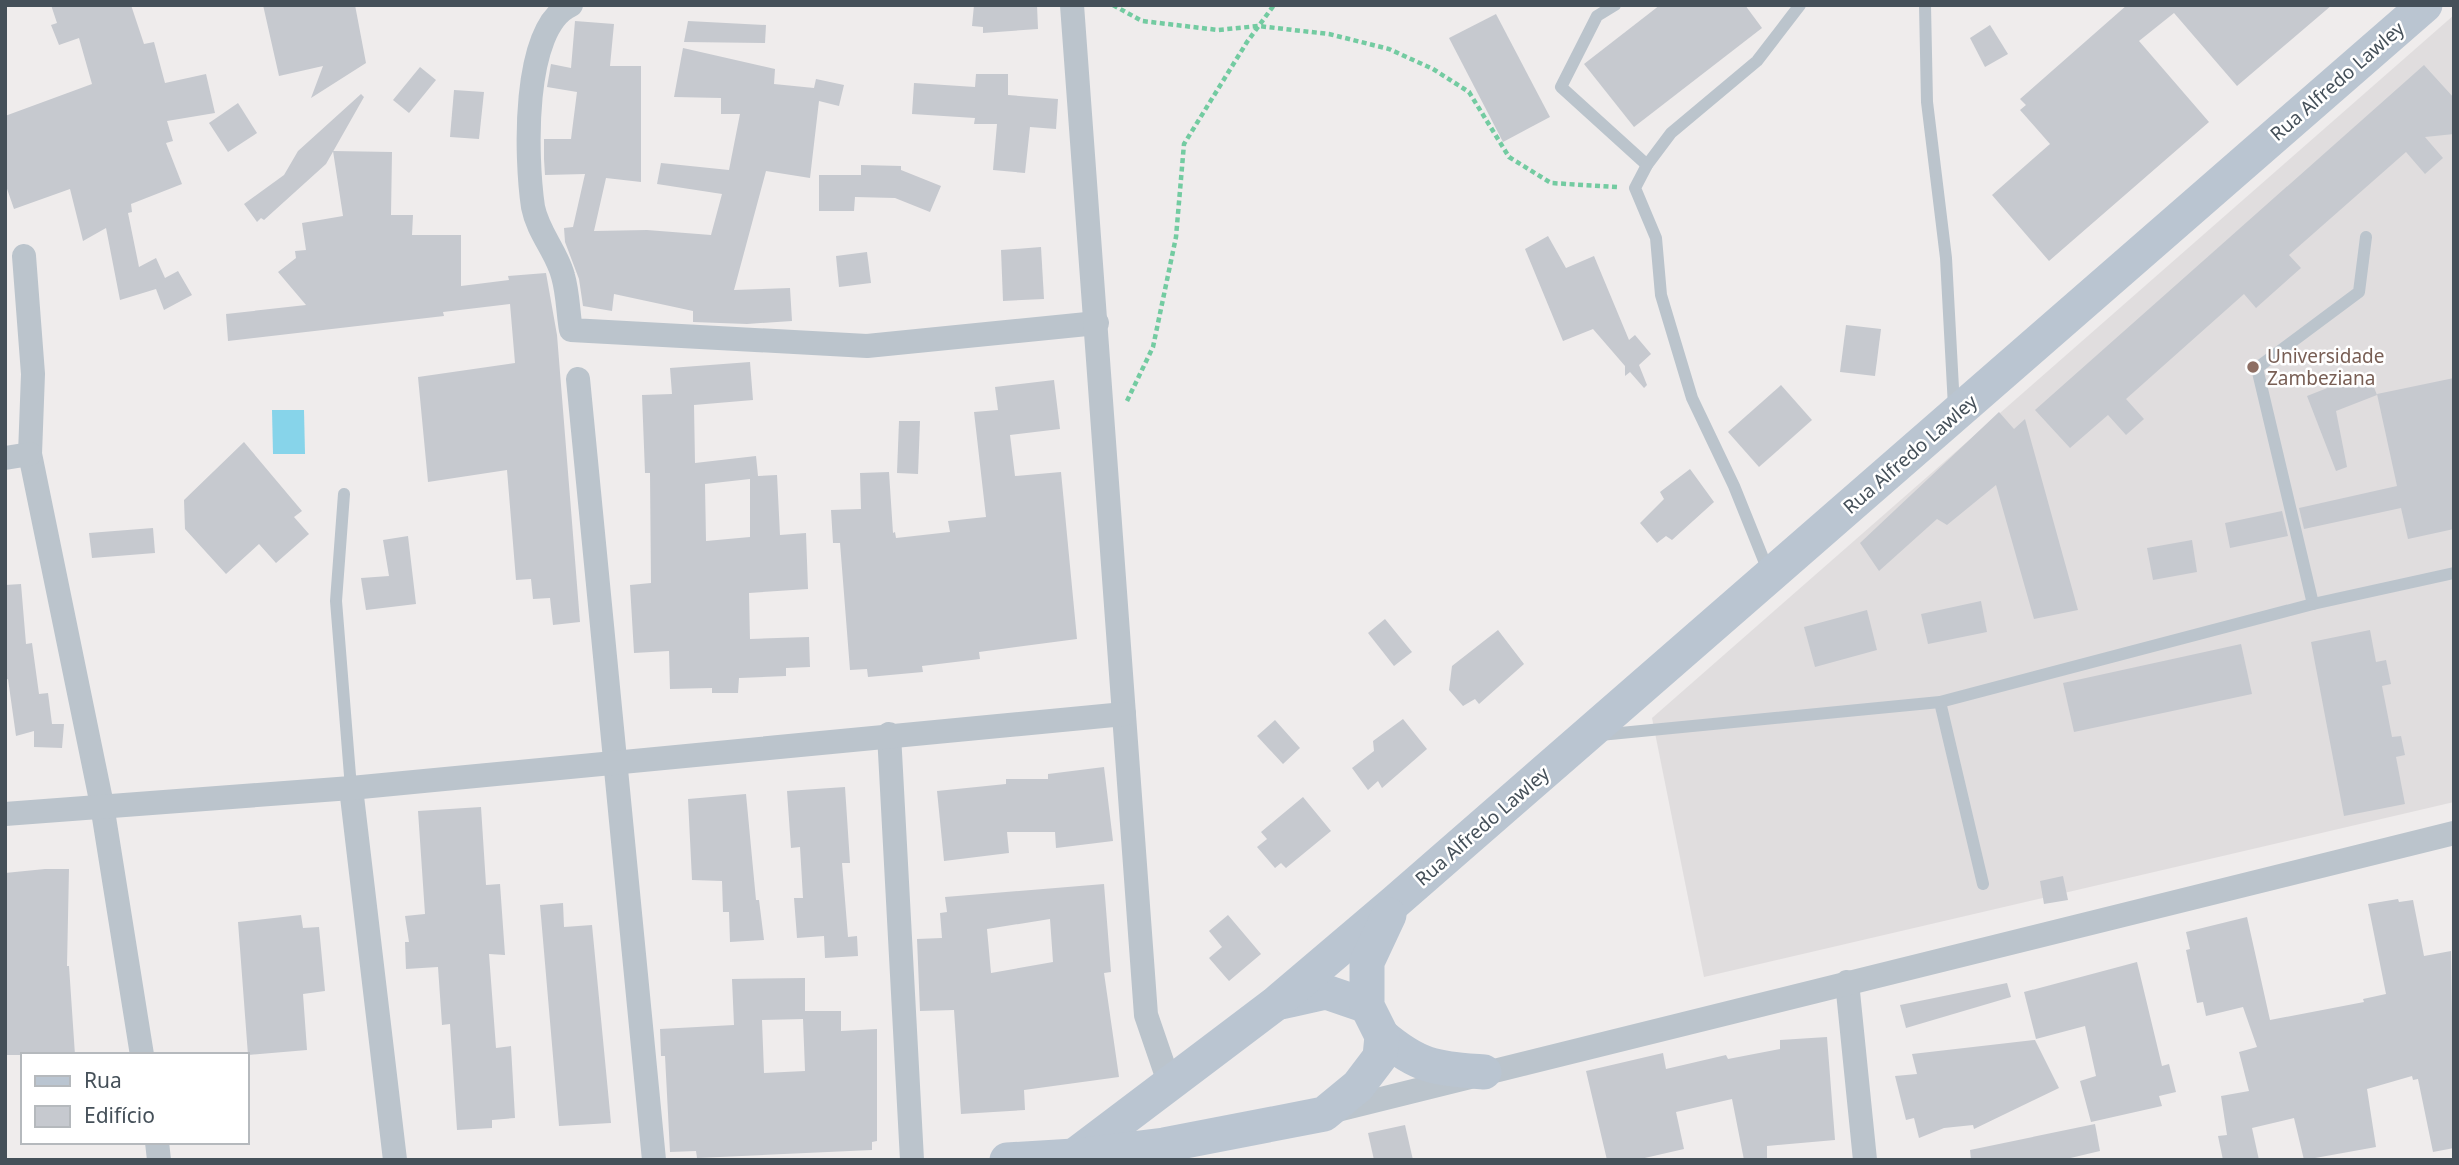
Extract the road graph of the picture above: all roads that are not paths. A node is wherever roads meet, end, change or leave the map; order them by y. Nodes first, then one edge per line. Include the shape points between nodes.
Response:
1 (571, 5) edge
2 (1072, 5) edge
3 (1615, 5) edge
4 (1800, 5) edge
5 (1925, 5) edge
6 (2425, 5) edge
7 (1647, 165) junction
8 (2366, 237) dead end
9 (24, 257) dead end
10 (1097, 323) junction
11 (578, 379) dead end
12 (1955, 414) junction
13 (30, 454) junction
14 (5, 458) edge
15 (344, 494) dead end
16 (2454, 573) edge
17 (1771, 576) junction
18 (2314, 604) junction
19 (1940, 702) junction
20 (1124, 714) junction
21 (889, 734) junction
22 (1586, 737) junction
23 (616, 762) junction
24 (351, 788) junction
25 (102, 805) junction
26 (5, 814) edge
27 (2454, 833) edge
28 (1983, 884) dead end
29 (1395, 902) junction
30 (1847, 982) junction
31 (1275, 1004) junction
32 (1367, 1006) junction
33 (1382, 1037) junction
34 (142, 1053) edge
35 (1484, 1072) junction
36 (1170, 1084) junction
37 (1324, 1114) junction
38 (1164, 1152) edge
39 (1073, 1156) junction
40 (395, 1160) edge
41 (654, 1160) edge
42 (912, 1160) edge
43 (1007, 1160) edge
44 (1865, 1160) edge

1 - 10 street via 557,11 544,34 527,112 534,209 563,275 571,330 867,346
2 - 10 street
3 - 7 lane via 1597,16 1562,87
4 - 7 lane via 1757,61 1671,133
5 - 12 lane via 1927,102 1946,258
6 - 12 main road, Rua Alfredo Lawley
7 - 17 lane via 1635,188 1656,238 1661,295 1692,398
8 - 18 lane via 2359,292 2257,368
9 - 13 street via 33,374
10 - 20 street
11 - 23 street
12 - 17 main road, Rua Alfredo Lawley
13 - 14 street
13 - 25 street
15 - 24 lane via 336,601
16 - 18 lane
17 - 22 main road, Rua Alfredo Lawley
18 - 19 lane
19 - 22 lane
19 - 28 lane
20 - 21 street
20 - 36 street via 1146,1015
21 - 23 street
21 - 42 street
22 - 29 main road, Rua Alfredo Lawley
23 - 24 street
23 - 41 street
24 - 25 street
24 - 40 street
25 - 26 street
25 - 34 street
27 - 30 street
29 - 31 main road, Rua Alfredo Lawley
29 - 32 main road, Rua Alfredo Lawley via 1367,962
30 - 35 street
30 - 44 street
31 - 32 main road via 1326,992
31 - 36 main road, Rua Alfredo Lawley
32 - 33 main road, Rua Alfredo Lawley
33 - 35 main road via 1418,1062
33 - 37 main road via 1375,1066
35 - 37 street
36 - 38 main road via 1156,1129
36 - 39 main road, Rua Alfredo Lawley
37 - 38 main road
38 - 39 main road
39 - 43 main road

